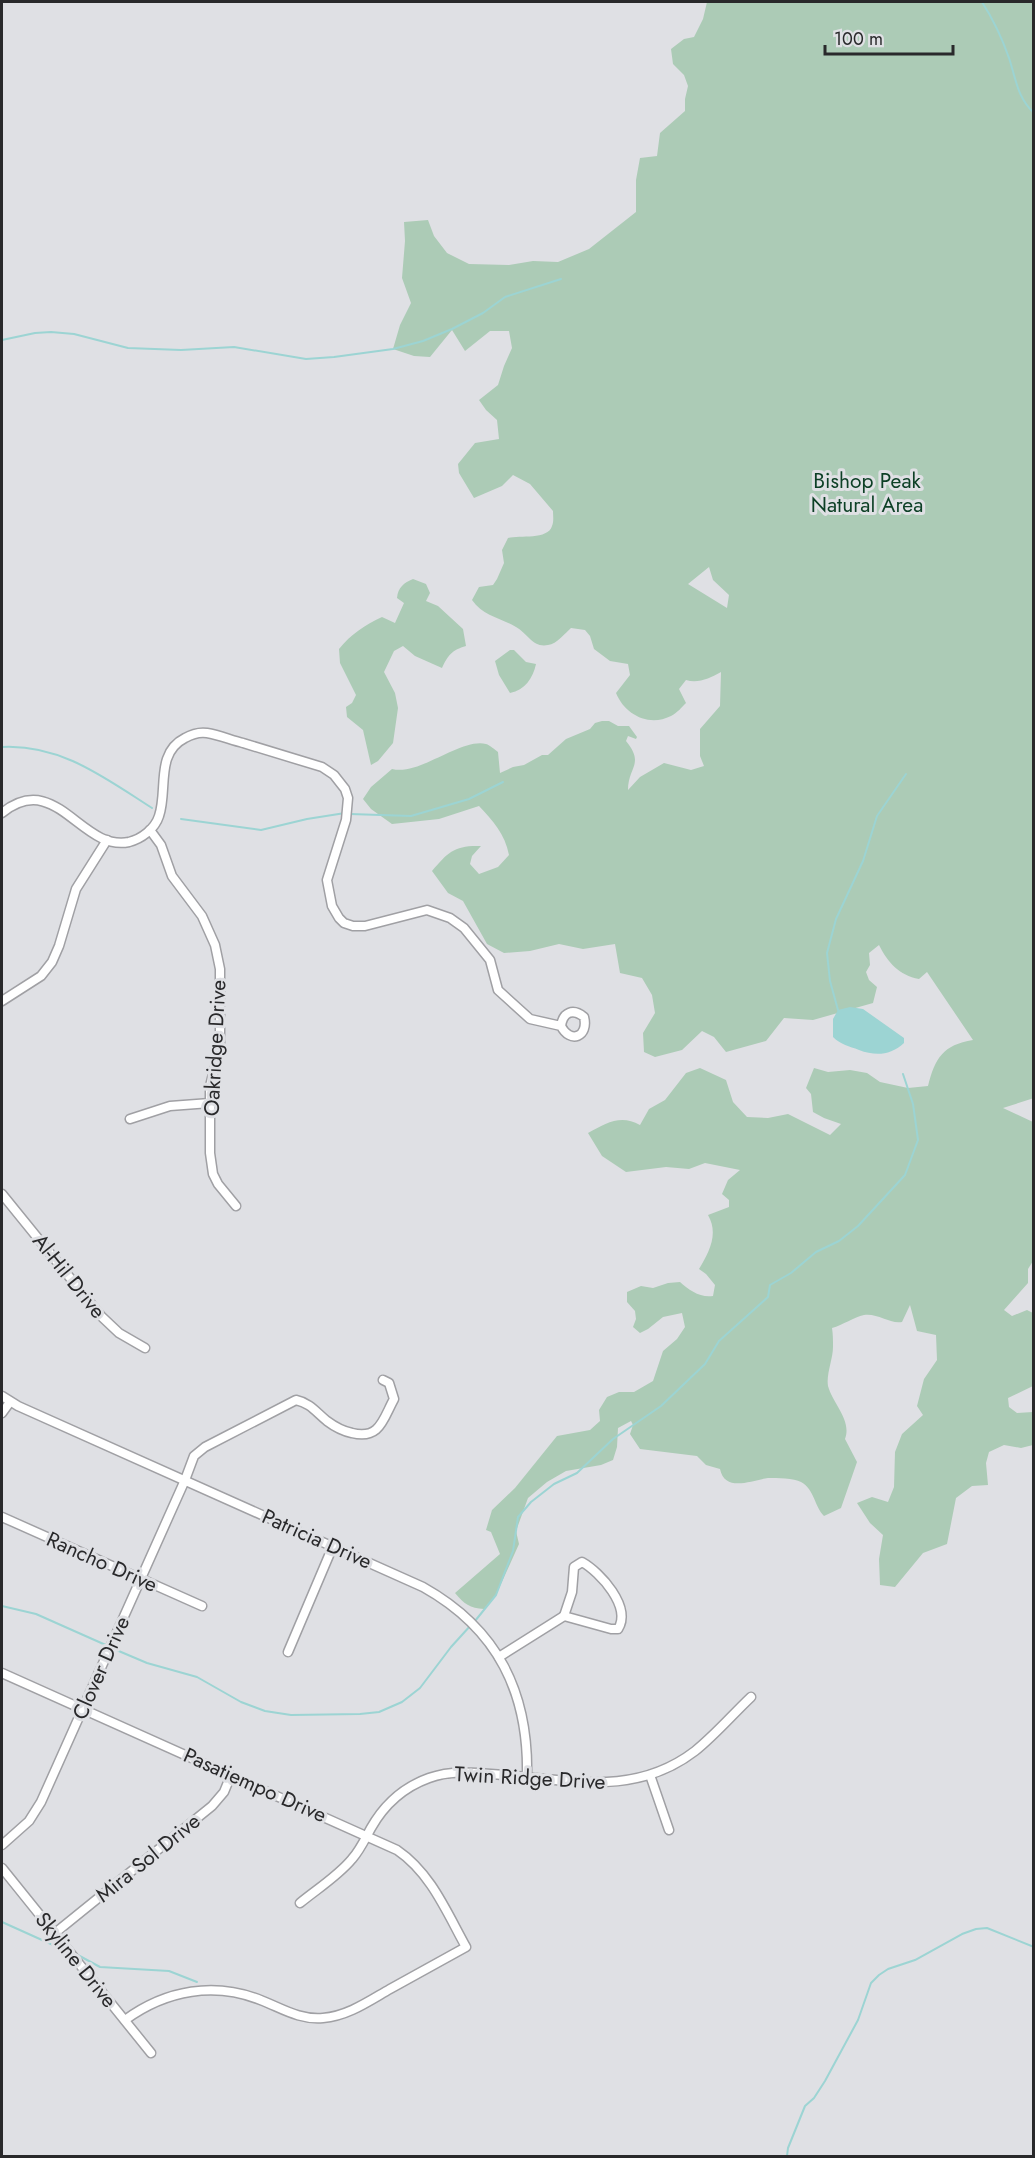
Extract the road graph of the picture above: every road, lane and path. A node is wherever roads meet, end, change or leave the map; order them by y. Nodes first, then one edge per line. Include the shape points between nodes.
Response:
1 (2, 813) edge
2 (150, 830) junction
3 (107, 840) junction
4 (2, 1001) edge
5 (561, 1026) dead end
6 (210, 1103) junction
7 (130, 1119) dead end
8 (2, 1194) edge
9 (236, 1206) dead end
10 (145, 1348) dead end
11 (382, 1380) dead end
12 (2, 1396) edge
13 (10, 1402) junction
14 (2, 1413) edge
15 (185, 1480) junction
16 (2, 1517) edge
17 (333, 1546) junction
18 (140, 1579) junction
19 (202, 1606) dead end
20 (564, 1616) junction
21 (288, 1652) dead end
22 (499, 1657) junction
23 (2, 1673) edge
24 (751, 1697) dead end
25 (83, 1709) junction
26 (231, 1775) junction
27 (650, 1775) junction
28 (527, 1777) junction
29 (669, 1830) dead end
30 (367, 1836) junction
31 (2, 1845) edge
32 (2, 1868) edge
33 (300, 1904) dead end
34 (55, 1933) junction
35 (125, 2020) junction
36 (151, 2053) dead end

1 - 3 street via 25,800 44,802
2 - 3 street via 130,842
2 - 5 street via 159,818 168,754 188,736 208,733 322,767 334,775 348,798 346,820 327,880 332,906 339,918 353,926 427,910 450,918 464,928 490,960 498,990 530,1019
2 - 6 street, Oakridge Drive via 161,845 172,876 202,916 215,945 219,969 219,1046
3 - 4 street via 76,890 52,962 41,976
6 - 7 street via 171,1106
6 - 9 street, Oakridge Drive via 213,1174
8 - 10 street, Al-Hil Drive via 101,1316 119,1333
11 - 15 street, Clover Drive via 389,1383 394,1399 372,1433 364,1436 342,1431 312,1407 296,1400 205,1447 194,1456
12 - 13 street, Patricia Drive
13 - 14 street
13 - 15 street, Patricia Drive
15 - 17 street, Patricia Drive
15 - 18 street, Clover Drive
16 - 18 street, Rancho Drive
17 - 21 street
17 - 22 street, Patricia Drive via 433,1593 462,1613
18 - 19 street, Rancho Drive
18 - 25 street, Clover Drive
20 - 20 street via 618,1629 622,1612 609,1586 582,1562 574,1567 572,1592
20 - 22 street
22 - 28 street, Patricia Drive via 516,1691 525,1727
23 - 25 street, Pasatiempo Drive
24 - 27 street, Twin Ridge Drive via 693,1752
25 - 26 street, Pasatiempo Drive
25 - 31 street, Clover Drive via 38,1809
26 - 30 street, Pasatiempo Drive
26 - 34 street, Mira Sol Drive via 212,1806
27 - 28 street, Twin Ridge Drive via 611,1783
27 - 29 street
28 - 30 street, Twin Ridge Drive via 455,1772 429,1778 395,1798
30 - 33 street, Twin Ridge Drive via 346,1865
30 - 35 street, Pasatiempo Drive via 398,1850 417,1866 466,1947 355,2009 332,2017 300,2017 248,1995 216,1990 167,1996
32 - 34 street, Skyline Drive
34 - 35 street, Skyline Drive
35 - 36 street, Skyline Drive

